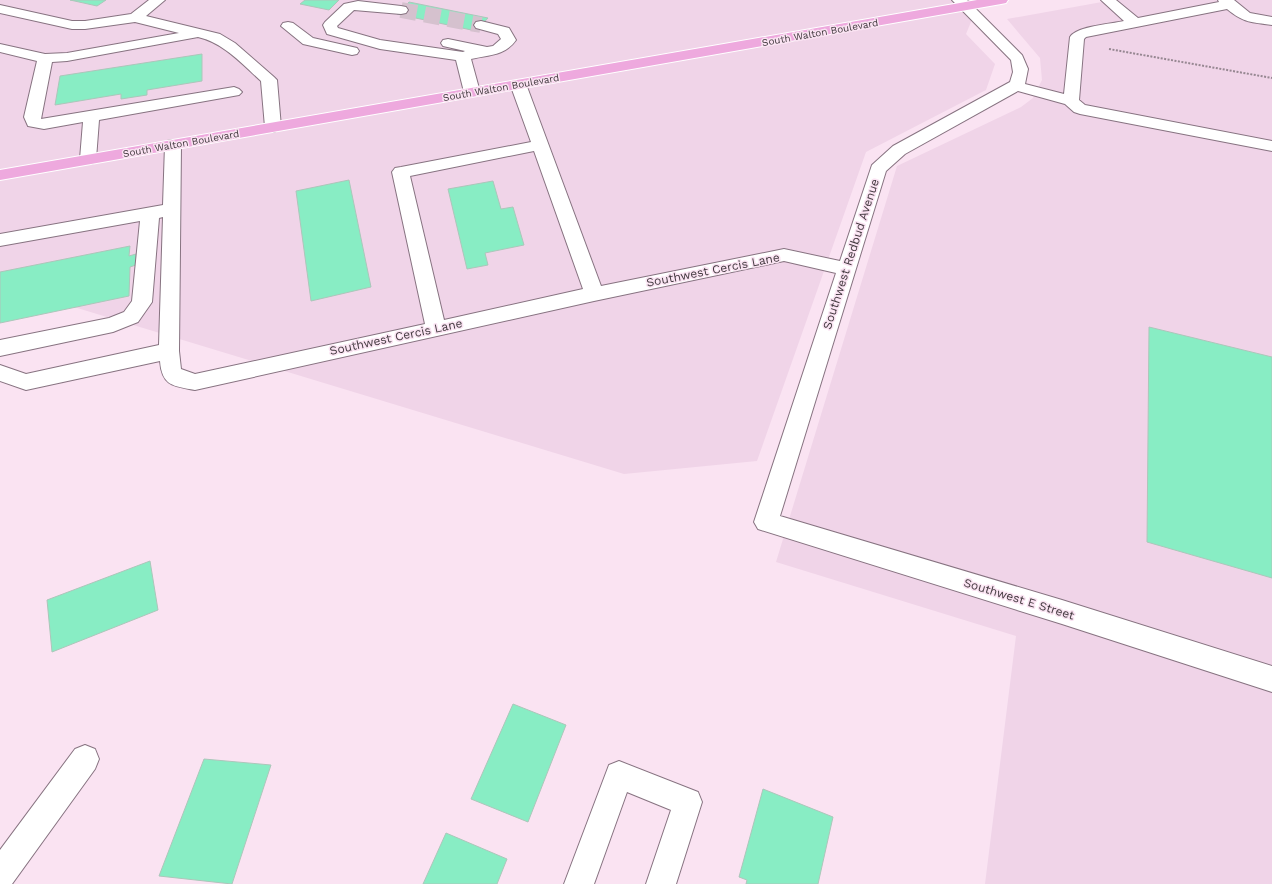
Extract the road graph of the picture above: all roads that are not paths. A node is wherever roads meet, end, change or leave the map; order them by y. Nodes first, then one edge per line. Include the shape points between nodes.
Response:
1 (158, 0) edge
2 (1001, 0) edge
3 (1108, 0) edge
4 (1227, 2) edge
5 (962, 3) edge
6 (0, 9) edge
7 (401, 10) tunnel mouth
8 (135, 18) junction
9 (1272, 21) edge
10 (1135, 23) junction
11 (481, 25) tunnel mouth
12 (288, 26) dead end
13 (199, 33) junction
14 (420, 44) junction
15 (0, 48) edge
16 (490, 52) junction
17 (463, 56) junction
18 (45, 58) junction
19 (518, 84) junction
20 (1016, 86) junction
21 (234, 92) dead end
22 (472, 92) junction
23 (1071, 101) junction
24 (91, 116) junction
25 (273, 127) junction
26 (173, 144) junction
27 (540, 145) junction
28 (1272, 146) edge
29 (88, 159) junction
30 (0, 174) edge
31 (172, 209) junction
32 (150, 213) junction
33 (0, 240) edge
34 (847, 270) junction
35 (594, 294) junction
36 (436, 329) junction
37 (0, 348) edge
38 (169, 351) junction
39 (0, 372) edge
40 (766, 522) joint
41 (1272, 679) edge
42 (85, 759) dead end
43 (0, 875) edge
44 (579, 884) edge
45 (661, 884) edge

1 - 8 street
2 - 5 main road, South Walton Boulevard
3 - 10 street
4 - 9 street via 1246,17
4 - 10 street
5 - 19 main road, South Walton Boulevard
5 - 20 street via 1017,58 1021,70
6 - 8 street via 72,25
7 - 14 street via 358,5 349,7 330,25 332,31 345,36
8 - 13 street
10 - 23 street via 1077,37
11 - 16 street via 504,32 508,40
12 - 14 street via 308,41 399,62
13 - 18 street via 67,58
13 - 25 street via 215,37 230,46 270,80
14 - 16 street
14 - 17 street
15 - 18 street
16 - 17 street
17 - 22 street
18 - 24 street via 32,117 34,123 44,124
19 - 22 main road, South Walton Boulevard
19 - 27 street
20 - 23 street
20 - 34 street, Southwest Redbud Avenue via 887,159 878,169
21 - 24 street
22 - 25 main road, South Walton Boulevard
23 - 28 street via 1080,109
24 - 29 street
25 - 26 main road, South Walton Boulevard
26 - 29 main road, South Walton Boulevard
26 - 31 street, Southwest Cercis Lane
27 - 35 street
27 - 36 street via 401,172
29 - 30 main road, South Walton Boulevard
31 - 32 street
31 - 38 street, Southwest Cercis Lane
32 - 33 street
32 - 37 street via 142,302 131,317 113,325
34 - 35 street, Southwest Cercis Lane via 784,255
34 - 40 street, Southwest Redbud Avenue
35 - 36 street, Southwest Cercis Lane
36 - 38 street, Southwest Cercis Lane via 196,382 181,379 171,373
38 - 39 street via 26,382
40 - 41 street, Southwest E Street
42 - 43 street
44 - 45 street via 619,775 688,802

